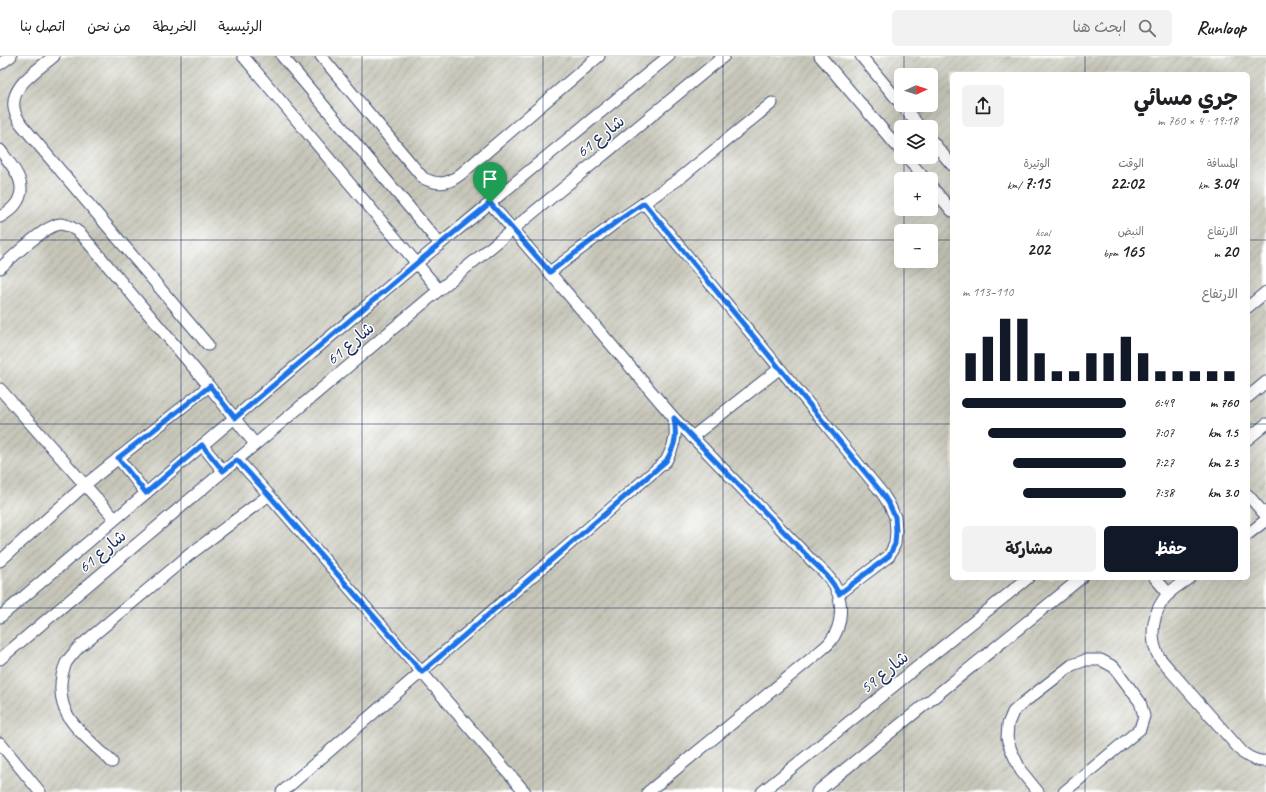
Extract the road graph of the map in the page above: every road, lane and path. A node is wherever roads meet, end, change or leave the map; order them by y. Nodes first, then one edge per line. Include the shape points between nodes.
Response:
1 (10, 56) edge
2 (54, 56) edge
3 (243, 56) edge
4 (282, 56) edge
5 (321, 56) edge
6 (599, 56) edge
7 (669, 56) edge
8 (724, 56) edge
9 (820, 56) edge
10 (860, 56) edge
11 (0, 64) edge
12 (894, 97) edge
13 (772, 103) dead end
14 (907, 112) edge
15 (914, 120) edge
16 (894, 143) edge
17 (938, 148) edge
18 (0, 150) edge
19 (950, 163) edge
20 (912, 164) edge
21 (919, 172) edge
22 (938, 194) edge
23 (490, 203) junction
24 (644, 203) junction
25 (950, 209) edge
26 (0, 217) edge
27 (513, 229) junction
28 (440, 244) junction
29 (417, 263) junction
30 (0, 268) edge
31 (550, 272) junction
32 (439, 290) junction
33 (1266, 292) edge
34 (1250, 305) edge
35 (208, 345) dead end
36 (779, 369) junction
37 (1266, 382) edge
38 (210, 386) junction
39 (0, 389) edge
40 (1250, 395) edge
41 (235, 418) junction
42 (674, 418) junction
43 (1266, 424) edge
44 (692, 437) junction
45 (1250, 437) edge
46 (255, 444) junction
47 (202, 445) junction
48 (118, 458) junction
49 (237, 460) junction
50 (223, 471) junction
51 (86, 484) junction
52 (146, 493) junction
53 (269, 495) junction
54 (1250, 497) edge
55 (1266, 516) edge
56 (115, 519) junction
57 (1266, 520) edge
58 (1250, 532) edge
59 (0, 561) edge
60 (1026, 580) edge
61 (1079, 580) edge
62 (1157, 580) edge
63 (1186, 580) edge
64 (839, 594) junction
65 (1169, 594) junction
66 (0, 617) edge
67 (0, 659) edge
68 (422, 672) junction
69 (0, 743) edge
70 (1266, 761) edge
71 (112, 762) dead end
72 (40, 792) edge
73 (282, 792) edge
74 (525, 792) edge
75 (648, 792) edge
76 (762, 792) edge
77 (817, 792) edge
78 (1038, 792) edge
79 (1064, 792) edge

1 - 11 lane
2 - 35 lane via 19,86 14,99 15,112 21,124
3 - 29 lane
4 - 28 lane
5 - 6 lane via 424,178 440,184 462,173
7 - 23 lane, شارع 61
8 - 27 lane, شارع 61
9 - 16 lane
10 - 12 lane
13 - 24 lane via 679,179
14 - 15 lane
17 - 19 lane
18 - 26 lane via 16,170 21,182 20,194 15,205
20 - 21 lane
22 - 25 lane
23 - 27 lane
23 - 28 lane, شارع 61
24 - 31 lane
24 - 36 lane
27 - 31 lane
27 - 32 lane, شارع 61
28 - 29 lane, شارع 61
29 - 32 lane
29 - 41 lane, شارع 61
30 - 38 lane via 53,226 60,224 75,228
31 - 42 lane
32 - 46 lane, شارع 61
33 - 34 lane
36 - 44 lane
36 - 64 lane via 882,493 895,517 895,544 889,556
37 - 40 lane
38 - 41 lane
38 - 48 lane
39 - 51 lane
41 - 46 lane
41 - 47 lane, شارع 61
42 - 44 lane
42 - 68 lane via 674,448 666,461
43 - 45 lane
44 - 64 lane via 824,572
46 - 49 lane, شارع 61
47 - 50 lane
47 - 52 lane, شارع 61
48 - 51 lane
48 - 52 lane
49 - 50 lane, شارع 61
49 - 53 lane
50 - 67 lane, شارع 61
51 - 56 lane
51 - 59 lane
52 - 56 lane, شارع 61
53 - 68 lane
53 - 71 lane via 184,560 78,648 67,663 61,679 61,698 67,715
54 - 55 lane
56 - 66 lane, شارع 61
57 - 58 lane
60 - 76 lane, شارع 59
61 - 77 lane
62 - 65 lane
63 - 65 lane
64 - 75 lane via 841,611 838,627 830,642
65 - 70 lane via 1159,607 1153,623 1153,640 1159,656 1243,753 1261,762
68 - 73 lane
68 - 74 lane
69 - 72 lane
78 - 79 lane via 1021,771 1007,738 1008,724 1014,712 1023,703 1072,665 1086,660 1101,660 1114,667 1140,702 1144,716 1140,729

